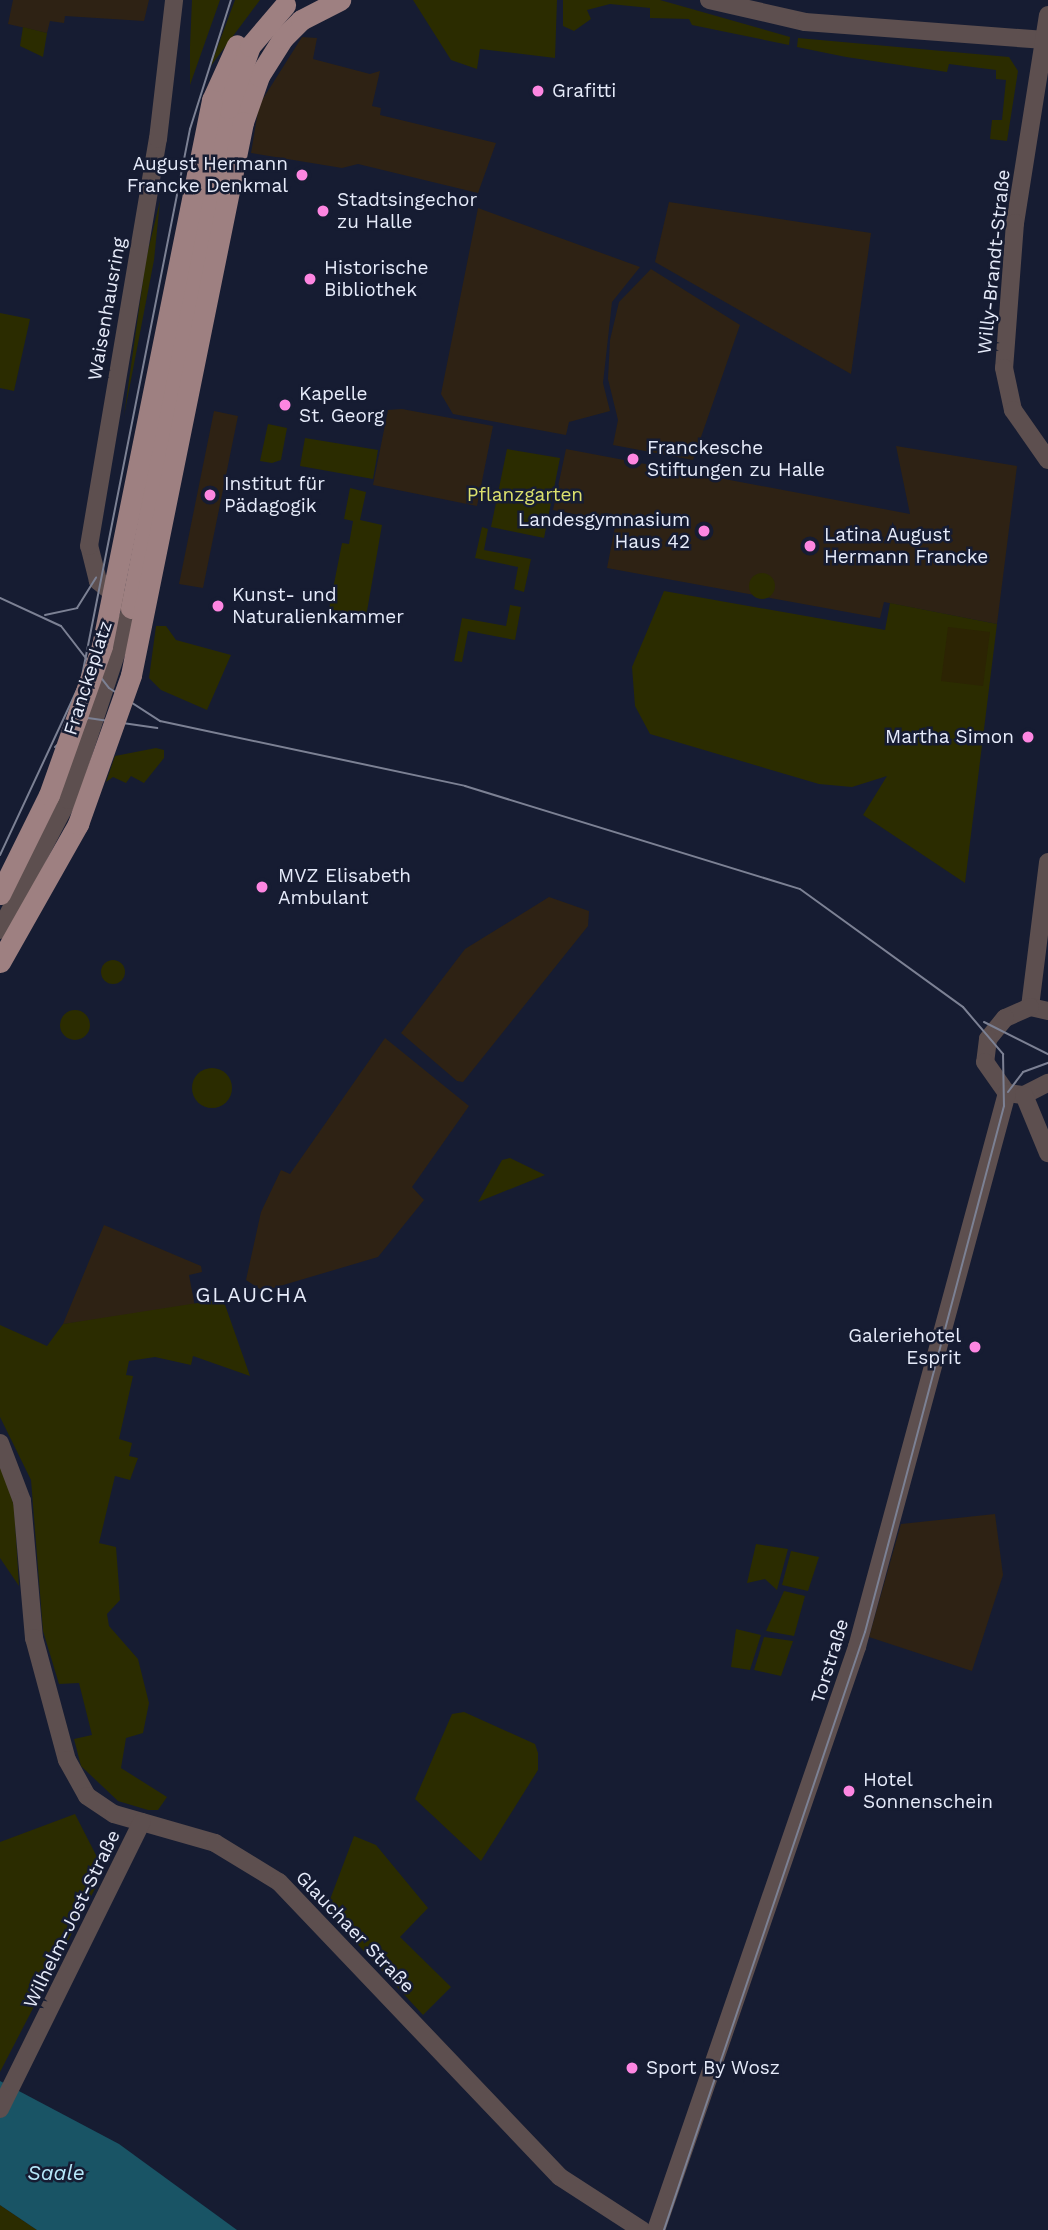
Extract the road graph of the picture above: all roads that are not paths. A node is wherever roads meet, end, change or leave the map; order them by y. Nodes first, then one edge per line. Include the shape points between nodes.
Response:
1 (174, 0) edge
2 (340, 0) edge
3 (709, 0) edge
4 (290, 6) edge
5 (1048, 15) edge
6 (1045, 40) junction
7 (1048, 460) edge
8 (131, 608) junction
9 (1048, 862) edge
10 (0, 894) edge
11 (0, 930) edge
12 (0, 962) edge
13 (1030, 1007) junction
14 (1048, 1011) edge
15 (1048, 1083) edge
16 (1016, 1094) junction
17 (1048, 1153) edge
18 (0, 1443) edge
19 (142, 1822) junction
20 (0, 2109) edge
21 (642, 2230) edge
22 (656, 2230) edge

1 - 8 street, Waisenhausring via 158,139 89,547 96,578
2 - 4 main road
3 - 6 street via 805,23
4 - 8 main road via 233,89
4 - 10 main road, bridge via 244,35 212,100 102,646 49,795
4 - 12 main road, bridge via 243,122 131,675 78,824
5 - 6 street, Willy-Brandt-Straße
6 - 7 street, Willy-Brandt-Straße via 1015,223 1004,380 1013,410
8 - 11 street, Franckeplatz via 83,760 38,865
9 - 13 street
13 - 14 street
13 - 16 street via 999,1023 986,1045 988,1073
15 - 16 street
16 - 17 street
16 - 22 street, Torstraße via 857,1647
18 - 19 street, Glauchaer Straße via 19,1483 34,1638 71,1771 99,1807
19 - 20 street, Wilhelm-Jost-Straße
19 - 21 street, Glauchaer Straße via 215,1843 279,1882 560,2176

